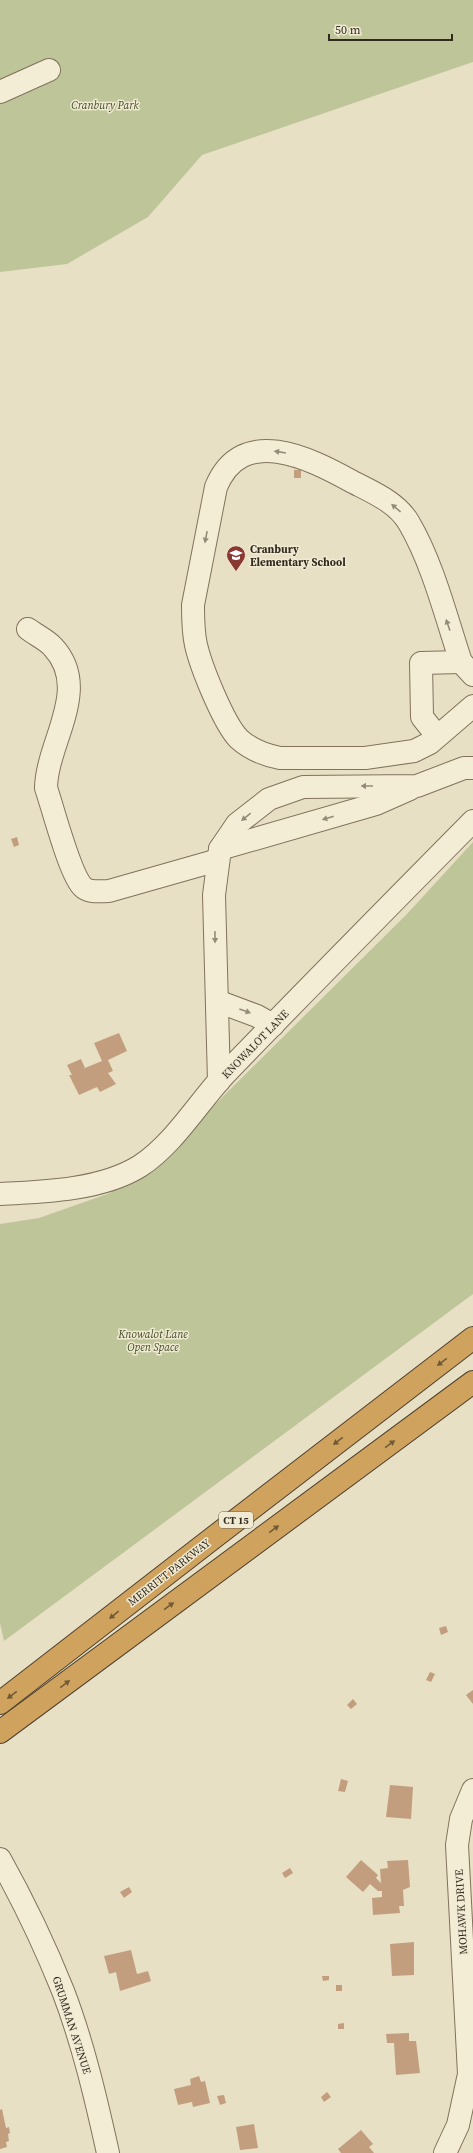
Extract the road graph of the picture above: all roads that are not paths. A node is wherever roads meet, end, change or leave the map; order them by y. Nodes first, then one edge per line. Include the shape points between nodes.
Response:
1 (49, 70) dead end
2 (0, 92) edge
3 (28, 630) dead end
4 (467, 669) edge
5 (473, 706) edge
6 (438, 736) junction
7 (473, 768) edge
8 (417, 786) junction
9 (473, 821) edge
10 (219, 854) junction
11 (217, 1001) junction
12 (273, 1025) junction
13 (218, 1081) junction
14 (0, 1194) edge
15 (473, 1338) edge
16 (473, 1382) edge
17 (0, 1704) edge
18 (0, 1732) edge
19 (473, 1790) edge
20 (0, 1859) edge
21 (471, 2073) edge
22 (108, 2153) edge
23 (445, 2153) edge

1 - 2 street
3 - 10 street via 52,646 63,660 69,678 69,696 46,788 75,874 83,888 109,891
4 - 6 street via 421,663 422,717
4 -> 6 street via 426,559 400,510 382,496 318,463 274,450 246,455 221,475 216,487 194,598 193,625 197,647 229,727 252,749 280,758 365,758 407,752
5 - 6 street
7 - 8 street via 464,768
8 -> 10 street via 376,804
8 -> 10 street via 304,786 269,798 237,824
9 - 12 street, KNOWALOT LANE
10 -> 11 street via 214,895
11 -> 12 street
11 - 13 street
12 - 13 street, KNOWALOT LANE
13 - 14 street, KNOWALOT LANE via 165,1144 148,1160 129,1172 77,1187
15 -> 17 highway, MERRITT PARKWAY / CT 15
18 -> 16 highway, CT 15
19 - 21 street, MOHAWK DRIVE via 461,1819 457,1845
20 - 22 street, GRUMMAN AVENUE via 35,1926 64,1992
21 - 23 street, MOHAWK DRIVE via 458,2125

